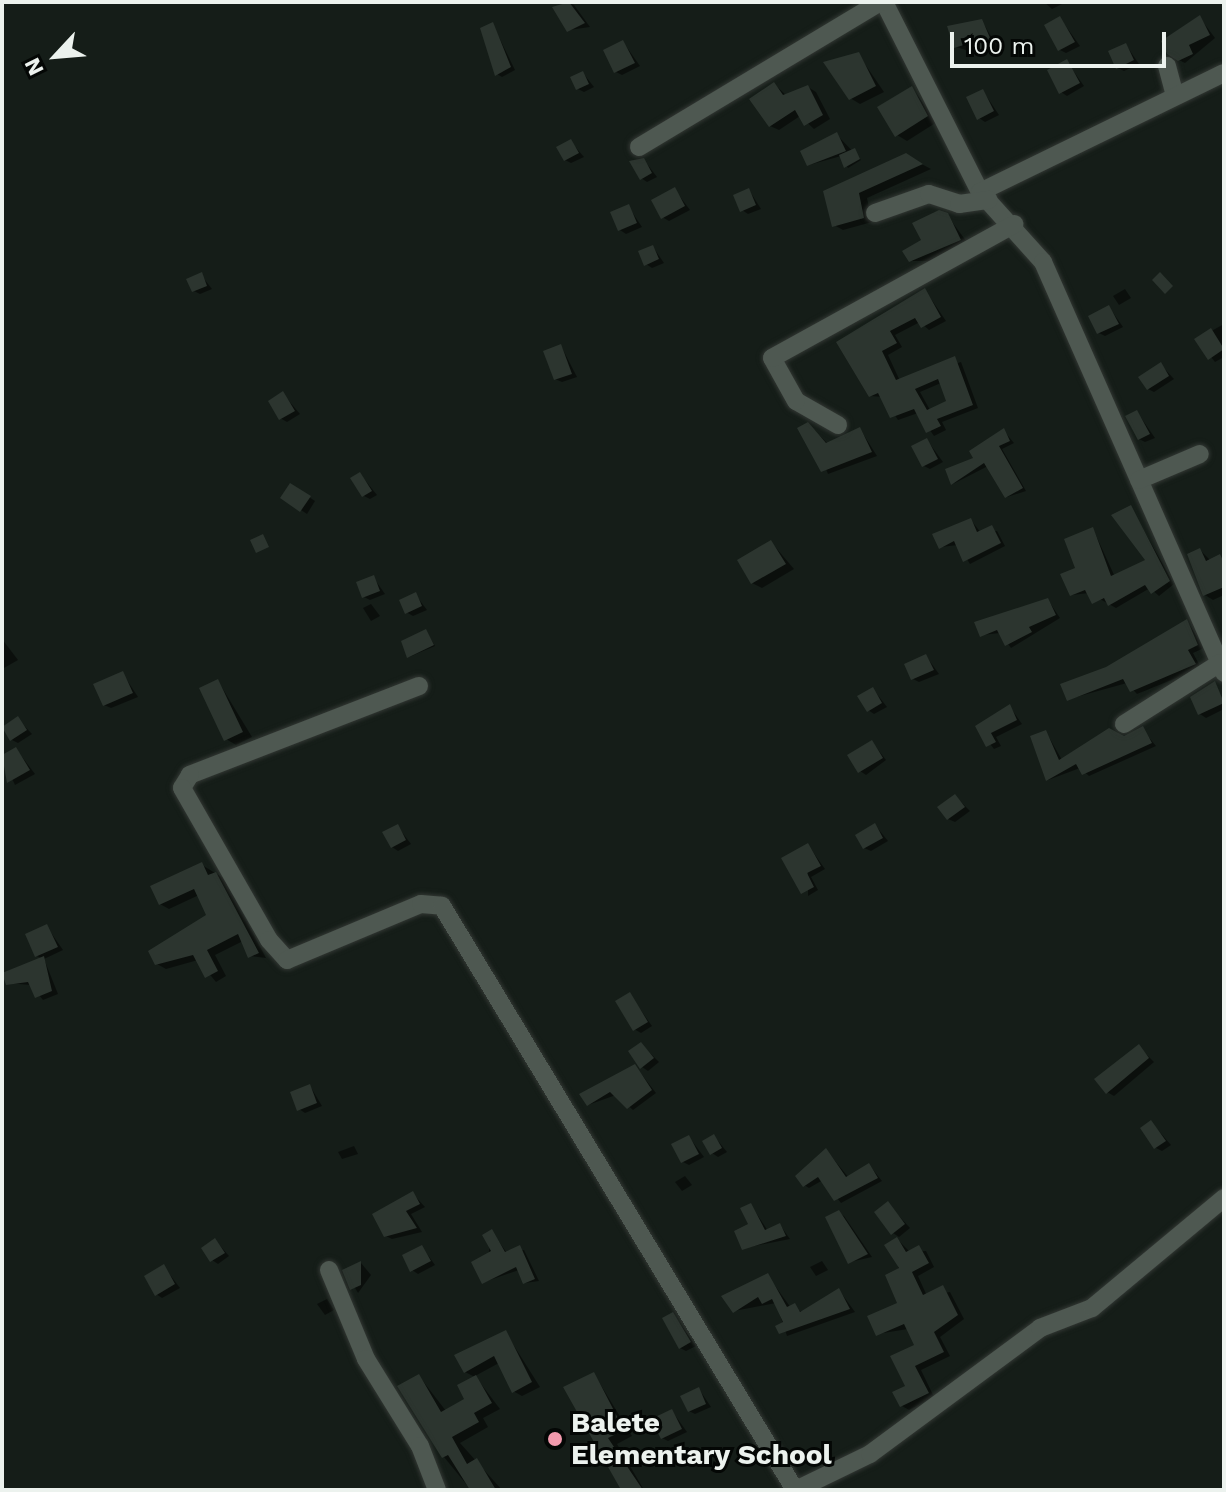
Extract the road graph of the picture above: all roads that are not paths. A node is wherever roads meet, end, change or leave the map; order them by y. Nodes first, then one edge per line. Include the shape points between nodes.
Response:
1 (887, 4) edge
2 (1167, 66) dead end
3 (1224, 73) edge
4 (1175, 96) junction
5 (639, 147) dead end
6 (984, 196) junction
7 (875, 213) dead end
8 (1015, 224) junction
9 (838, 425) dead end
10 (1200, 454) dead end
11 (1139, 480) junction
12 (1222, 668) edge
13 (419, 686) dead end
14 (1124, 724) dead end
15 (1224, 1198) edge
16 (329, 1270) dead end
17 (437, 1490) edge
18 (796, 1490) edge

1 - 5 street
1 - 6 street
2 - 4 street
3 - 4 street
4 - 6 street
6 - 7 street via 959,204 929,194
6 - 8 street
8 - 9 street via 772,358 796,401
8 - 11 street via 1043,262
10 - 11 street
11 - 12 street
12 - 14 street
13 - 18 street via 190,775 182,788 287,960 421,904 442,906
15 - 18 street via 1092,1308 1040,1328 870,1454
16 - 17 street via 366,1359 420,1446

